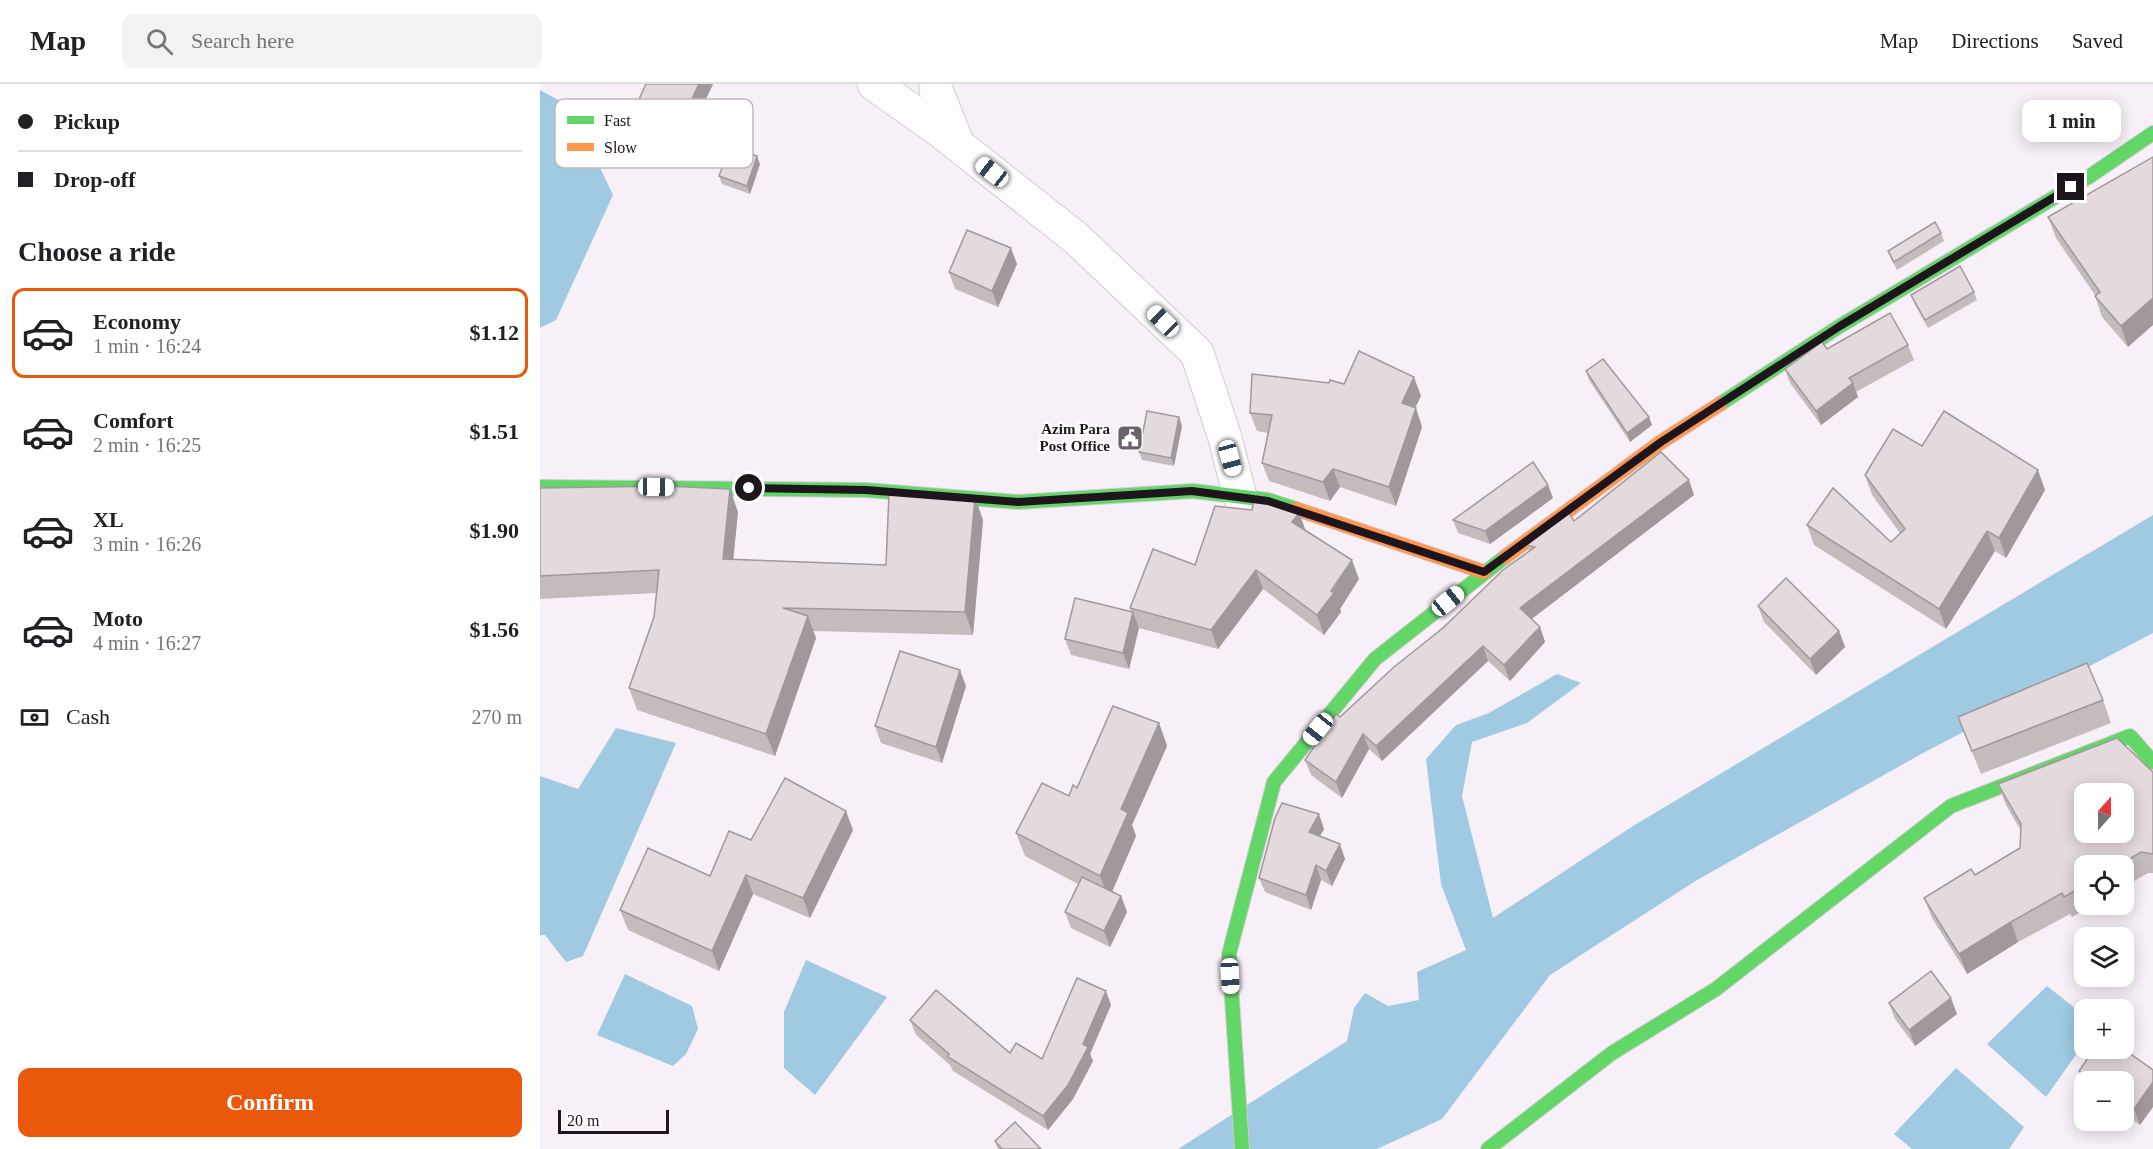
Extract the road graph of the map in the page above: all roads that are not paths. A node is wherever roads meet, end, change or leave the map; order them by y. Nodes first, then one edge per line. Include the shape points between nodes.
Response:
1 (874, 84) edge
2 (936, 84) edge
3 (2153, 133) edge
4 (958, 145) junction
5 (540, 487) edge
6 (1240, 497) junction
7 (1484, 572) junction
8 (2153, 762) edge
9 (1242, 1149) edge
10 (1488, 1149) edge

1 - 4 street
2 - 4 street
3 - 7 street via 2090,176 1840,326 1661,442
4 - 6 street via 1077,238 1197,353
5 - 6 street via 866,490 1018,502 1192,491
6 - 7 street via 1278,504
7 - 9 street via 1375,659 1274,782 1229,954
8 - 10 street via 2130,736 1951,806 1716,989 1612,1053

